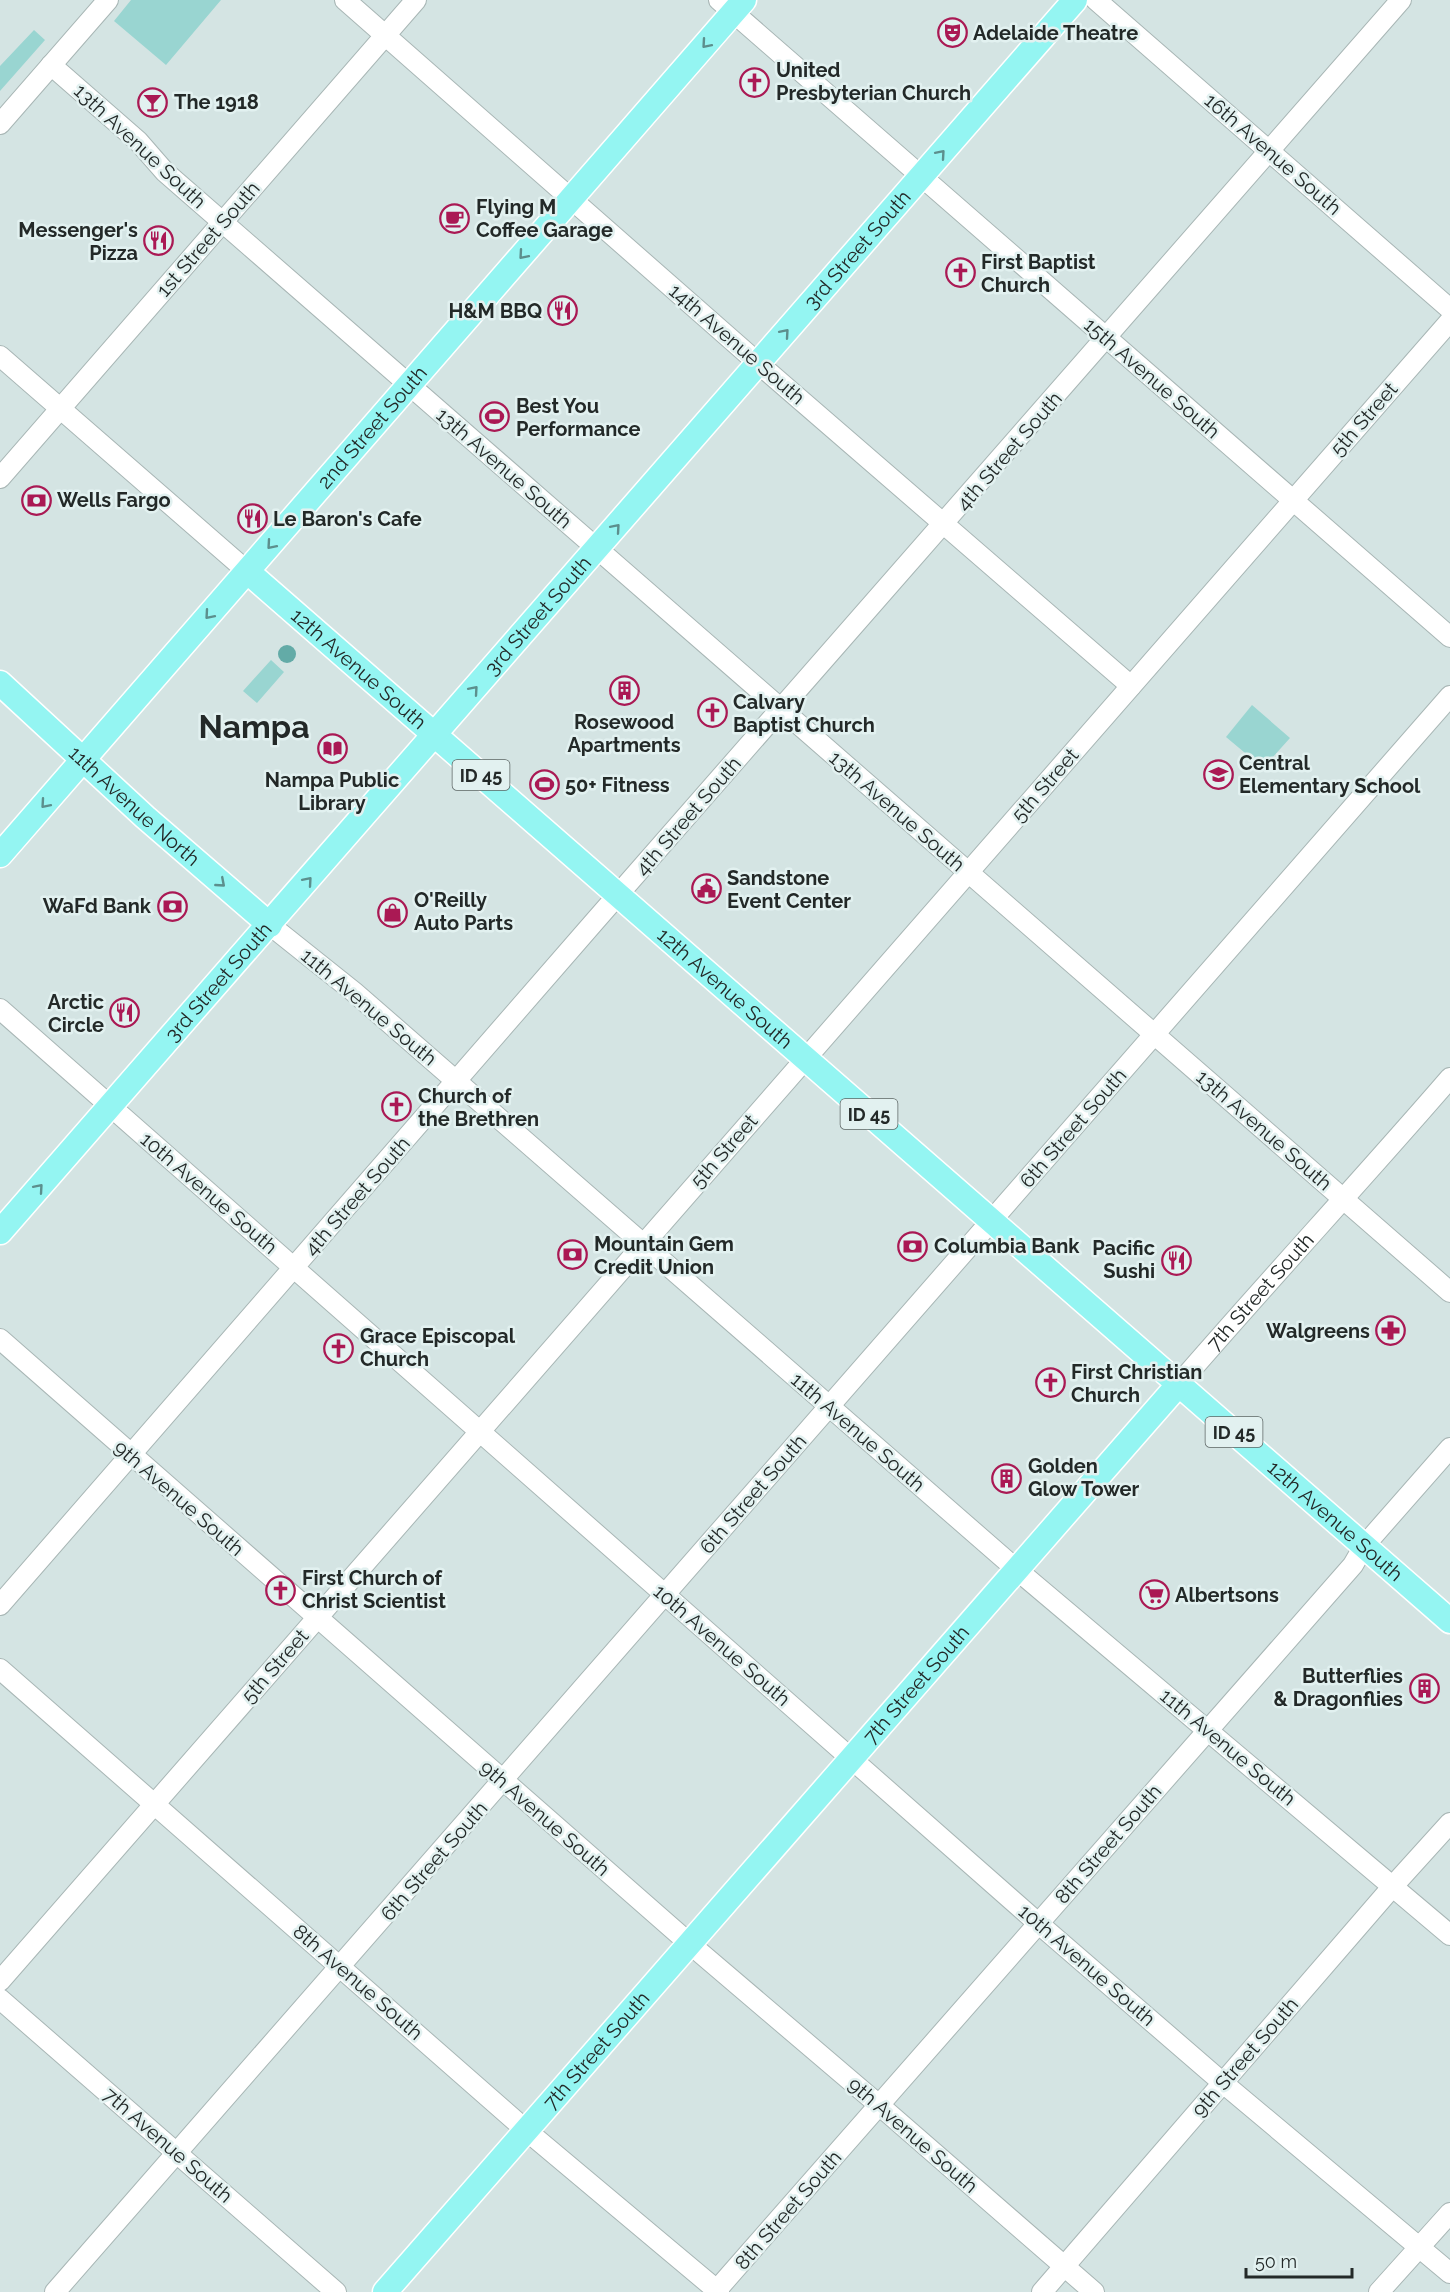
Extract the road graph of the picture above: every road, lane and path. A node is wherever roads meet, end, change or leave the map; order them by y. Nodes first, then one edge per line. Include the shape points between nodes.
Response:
1 (108, 0) edge
2 (345, 0) edge
3 (416, 0) edge
4 (1076, 0) edge
5 (1096, 0) edge
6 (1401, 0) edge
7 (732, 4) edge
8 (385, 36) junction
9 (51, 65) junction
10 (0, 124) edge
11 (1269, 152) junction
12 (922, 176) junction
13 (571, 199) junction
14 (223, 222) junction
15 (1450, 309) edge
16 (1450, 321) edge
17 (1106, 339) junction
18 (0, 356) edge
19 (759, 364) junction
20 (409, 386) junction
21 (61, 408) junction
22 (0, 478) edge
23 (1293, 501) junction
24 (945, 524) junction
25 (597, 550) junction
26 (248, 572) junction
27 (1450, 637) edge
28 (0, 683) edge
29 (1131, 686) junction
30 (1450, 696) edge
31 (782, 710) junction
32 (436, 735) junction
33 (83, 760) junction
34 (0, 855) edge
35 (968, 873) junction
36 (618, 896) junction
37 (270, 925) junction
38 (0, 1009) edge
39 (1155, 1035) junction
40 (805, 1057) junction
41 (1450, 1078) edge
42 (456, 1082) junction
43 (110, 1106) junction
44 (1344, 1200) junction
45 (991, 1221) junction
46 (0, 1232) edge
47 (643, 1245) junction
48 (294, 1269) junction
49 (1450, 1292) edge
50 (0, 1339) edge
51 (1179, 1384) junction
52 (829, 1407) junction
53 (480, 1432) junction
54 (1450, 1448) edge
55 (131, 1456) junction
56 (1364, 1546) junction
57 (1016, 1569) junction
58 (665, 1595) junction
59 (0, 1605) edge
60 (317, 1618) junction
61 (1450, 1621) edge
62 (0, 1669) edge
63 (1209, 1730) junction
64 (851, 1759) junction
65 (503, 1781) junction
66 (155, 1804) junction
67 (1450, 1823) edge
68 (1393, 1886) junction
69 (1039, 1924) junction
70 (1450, 1935) edge
71 (690, 1944) junction
72 (341, 1967) junction
73 (0, 1981) edge
74 (0, 1999) edge
75 (1223, 2083) junction
76 (879, 2105) junction
77 (527, 2131) junction
78 (178, 2153) junction
79 (1450, 2213) edge
80 (1420, 2247) junction
81 (1064, 2267) junction
82 (1450, 2273) edge
83 (717, 2291) edge
84 (55, 2292) edge
85 (336, 2292) edge
86 (385, 2292) edge
87 (1042, 2292) edge
88 (1094, 2292) edge
89 (1379, 2292) edge

1 - 9 street
2 - 8 street, 14th Avenue South
3 - 8 street, 1st Street South
12 -> 4 main road, 3rd Street South
5 - 11 street, 16th Avenue South
6 - 11 street, 4th Street South
7 - 12 street, 15th Avenue South
7 -> 13 main road, 2nd Street South
8 - 13 street, 14th Avenue South
8 - 14 street, 1st Street South
9 - 10 street
9 - 14 street, 13th Avenue South
11 - 15 street, 16th Avenue South
11 - 17 street, 4th Street South
12 - 17 street, 15th Avenue South
19 -> 12 main road, 3rd Street South
13 - 19 street, 14th Avenue South
13 -> 20 main road, 2nd Street South
14 - 20 street, 13th Avenue South
14 - 21 street, 1st Street South
16 - 23 street, 5th Street
17 - 23 street, 15th Avenue South
17 - 24 street, 4th Street South
18 - 21 street, 12th Avenue South
19 - 24 street, 14th Avenue South
25 -> 19 main road, 3rd Street South
20 - 25 street, 13th Avenue South
20 -> 26 main road, 2nd Street South
21 - 22 street, 1st Street South
21 - 26 street, 12th Avenue South
23 - 27 street, 15th Avenue South
23 - 29 street, 5th Street
24 - 29 street, 14th Avenue South
24 - 31 street, 4th Street South
25 - 31 street, 13th Avenue South
32 -> 25 main road, 3rd Street South
26 - 32 main road, 12th Avenue South
26 -> 33 main road, 2nd Street South
28 - 33 main road, 11th Avenue North
29 - 35 street, 5th Street
30 - 39 street, 6th Street South
31 - 35 street, 13th Avenue South
31 - 36 street, 4th Street South
32 - 36 main road, 12th Avenue South / ID 45
37 -> 32 main road, 3rd Street South
33 -> 34 main road, 2nd Street South
33 -> 37 main road, 11th Avenue North
35 - 39 street, 13th Avenue South
35 - 40 street, 5th Street
36 - 40 main road, 12th Avenue South / ID 45
36 - 42 street, 4th Street South
37 - 42 street, 11th Avenue South
37 - 43 main road, 3rd Street South
38 - 43 street, 10th Avenue South
39 - 44 street, 13th Avenue South
39 - 45 street, 6th Street South
40 - 45 main road, 12th Avenue South / ID 45
40 - 47 street, 5th Street
41 - 44 street, 7th Street South
42 - 47 street, 11th Avenue South
42 - 48 street, 4th Street South
46 -> 43 main road, 3rd Street South
43 - 48 street, 10th Avenue South
44 - 49 street, 13th Avenue South
44 - 51 street, 7th Street South
45 - 51 main road, 12th Avenue South / ID 45
45 - 52 street, 6th Street South
47 - 52 street, 11th Avenue South
47 - 53 street, 5th Street
48 - 53 street, 10th Avenue South
48 - 55 street, 4th Street South
50 - 55 street, 9th Avenue South
51 - 56 main road, 12th Avenue South / ID 45
51 - 57 main road, 7th Street South
52 - 57 street, 11th Avenue South
52 - 58 street, 6th Street South
53 - 58 street, 10th Avenue South
53 - 60 street, 5th Street
54 - 56 street, 8th Street South
55 - 59 street, 4th Street South
55 - 60 street, 9th Avenue South
56 - 61 main road, 12th Avenue South / ID 45
56 - 63 street, 8th Street South via 1353,1566
57 - 63 street, 11th Avenue South
57 - 64 main road, 7th Street South
58 - 64 street, 10th Avenue South
58 - 65 street, 6th Street South
60 - 65 street, 9th Avenue South
60 - 66 street, 5th Street
62 - 66 street, 8th Avenue South
63 - 68 street, 11th Avenue South
63 - 69 street, 8th Street South
64 - 69 street, 10th Avenue South
64 - 71 main road, 7th Street South
65 - 71 street, 9th Avenue South
65 - 72 street, 6th Street South
66 - 72 street, 8th Avenue South
66 - 73 street, 5th Street
67 - 68 street, 9th Street South
68 - 70 street, 11th Avenue South
68 - 75 street, 9th Street South
69 - 75 street, 10th Avenue South
69 - 76 street, 8th Street South
71 - 76 street, 9th Avenue South
71 - 77 main road, 7th Street South
72 - 77 street, 8th Avenue South
72 - 78 street, 6th Street South
74 - 78 street, 7th Avenue South
75 - 80 street, 10th Avenue South
75 - 81 street, 9th Street South
76 - 81 street, 9th Avenue South
76 - 83 street, 8th Street South
77 - 83 street, 8th Avenue South
77 - 86 main road, 7th Street South
78 - 84 street, 6th Street South
78 - 85 street, 7th Avenue South
79 - 80 street
80 - 82 street, 10th Avenue South
80 - 89 street
81 - 87 street, 9th Street South
81 - 88 street, 9th Avenue South

